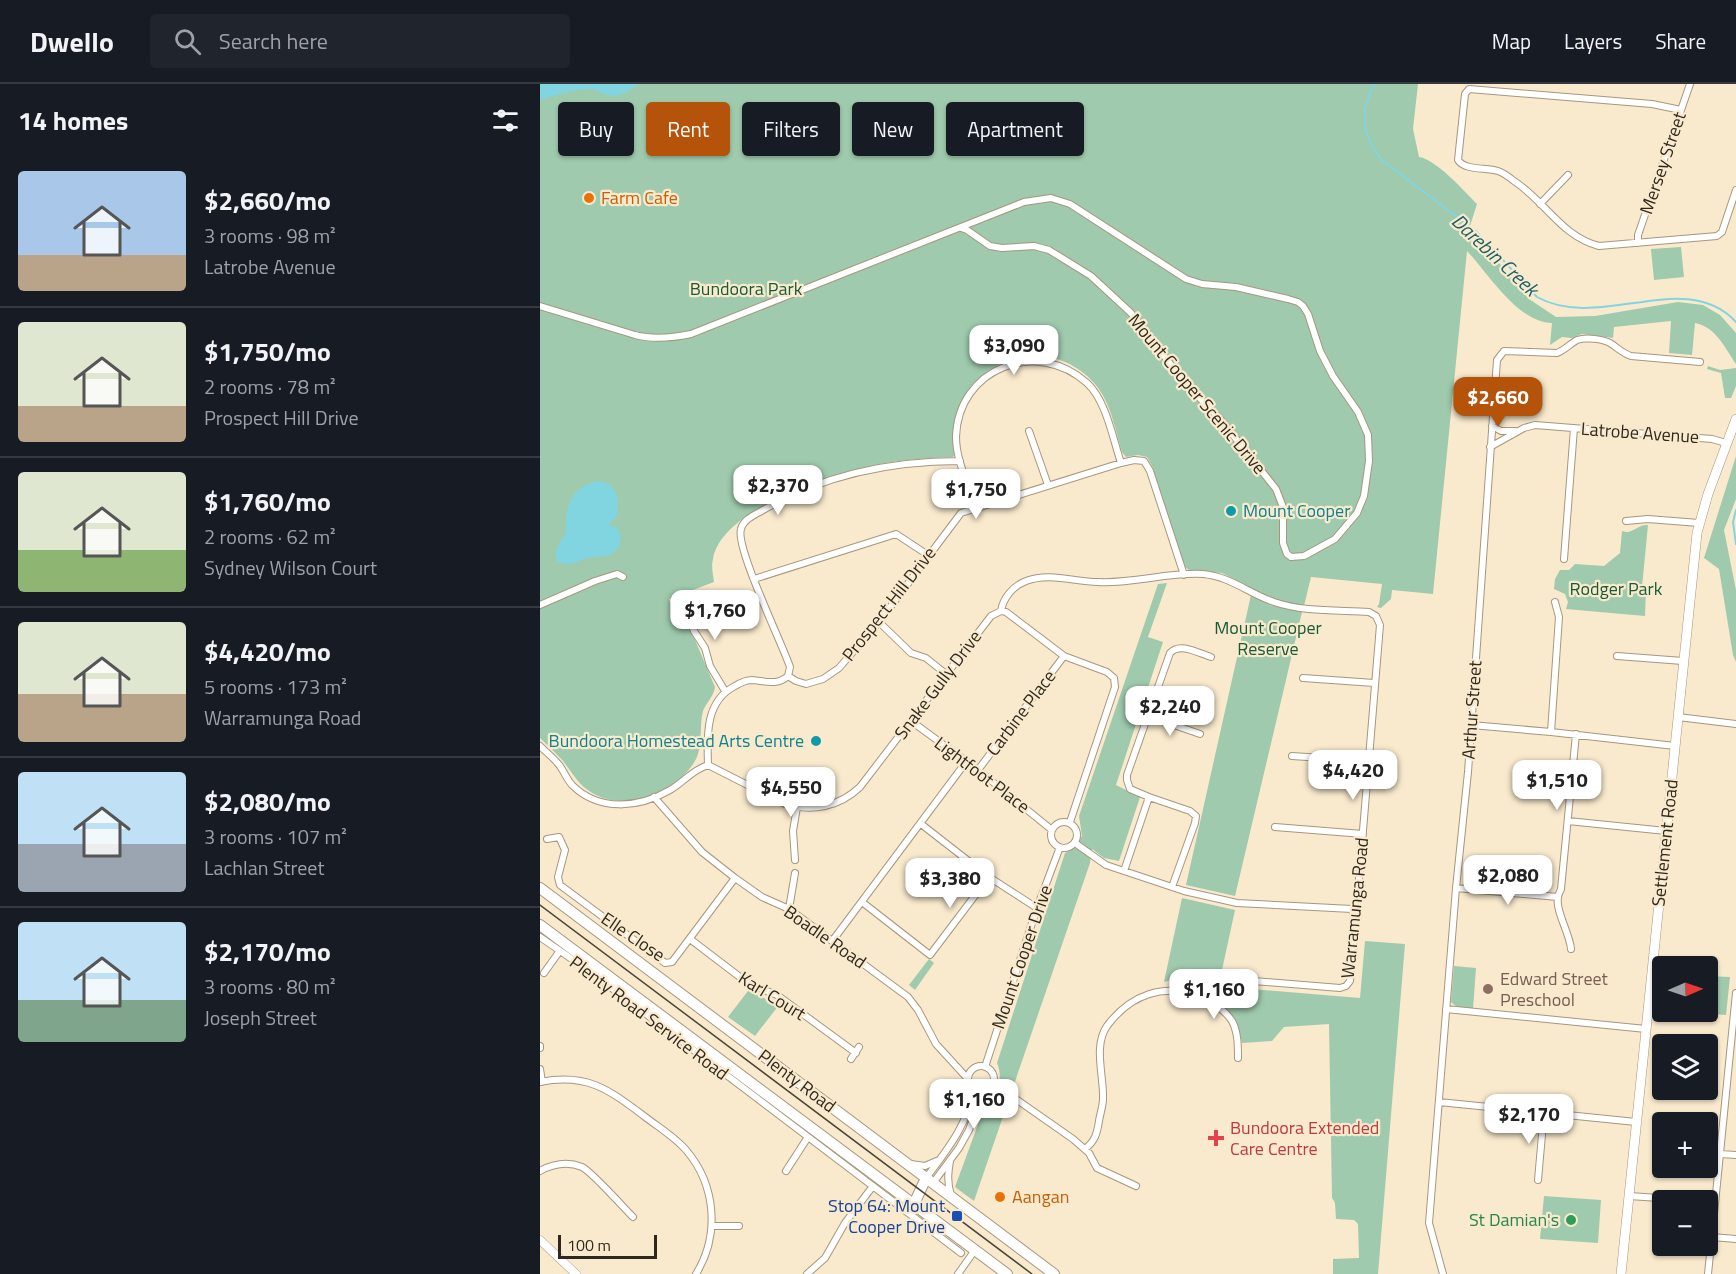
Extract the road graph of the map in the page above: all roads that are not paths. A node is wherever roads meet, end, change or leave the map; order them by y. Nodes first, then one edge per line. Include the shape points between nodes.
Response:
1 (1690, 84) edge
2 (1681, 110) junction
3 (1568, 175) dead end
4 (1736, 190) edge
5 (1540, 204) junction
6 (961, 228) junction
7 (1638, 243) junction
8 (540, 306) edge
9 (1700, 362) dead end
10 (1736, 419) edge
11 (1492, 426) junction
12 (1575, 428) junction
13 (1519, 430) junction
14 (1029, 431) dead end
15 (1726, 443) junction
16 (1490, 447) junction
17 (960, 461) junction
18 (1121, 463) junction
19 (1048, 485) junction
20 (976, 508) junction
21 (1626, 521) dead end
22 (1699, 523) junction
23 (928, 555) junction
24 (1564, 559) dead end
25 (1184, 575) junction
26 (623, 577) dead end
27 (754, 579) junction
28 (682, 602) dead end
29 (1555, 602) dead end
30 (540, 605) edge
31 (1001, 611) junction
32 (1376, 616) joint
33 (879, 622) junction
34 (1064, 656) junction
35 (1617, 656) dead end
36 (1211, 657) dead end
37 (1683, 661) junction
38 (946, 674) junction
39 (788, 676) junction
40 (1303, 678) dead end
41 (1374, 683) junction
42 (725, 691) junction
43 (1148, 716) junction
44 (1678, 717) junction
45 (911, 721) junction
46 (1736, 724) edge
47 (1471, 725) junction
48 (1551, 732) junction
49 (1200, 734) dead end
50 (1576, 734) junction
51 (540, 746) edge
52 (1675, 746) junction
53 (1292, 756) dead end
54 (1368, 761) junction
55 (966, 762) junction
56 (708, 765) junction
57 (978, 770) junction
58 (654, 797) junction
59 (1149, 797) junction
60 (797, 807) junction
61 (1568, 821) junction
62 (1070, 822) junction
63 (921, 824) junction
64 (1275, 827) dead end
65 (1052, 830) junction
66 (1666, 831) junction
67 (1363, 834) junction
68 (547, 839) dead end
69 (1075, 843) junction
70 (1060, 848) junction
71 (795, 860) dead end
72 (1124, 871) junction
73 (795, 873) dead end
74 (989, 877) junction
75 (735, 878) junction
76 (1172, 887) junction
77 (540, 888) edge
78 (1456, 888) junction
79 (1558, 897) junction
80 (862, 902) junction
81 (1037, 908) junction
82 (789, 909) junction
83 (1352, 909) junction
84 (540, 925) edge
85 (540, 937) edge
86 (690, 939) junction
87 (833, 940) junction
88 (1572, 949) dead end
89 (559, 952) junction
90 (544, 973) dead end
91 (1241, 980) dead end
92 (1736, 993) edge
93 (1446, 1009) junction
94 (1646, 1029) junction
95 (855, 1053) dead end
96 (1238, 1058) dead end
97 (956, 1064) junction
98 (1732, 1066) edge
99 (985, 1067) junction
100 (540, 1069) edge
101 (974, 1069) junction
102 (968, 1079) junction
103 (541, 1082) edge
104 (993, 1083) junction
105 (973, 1089) junction
106 (983, 1092) junction
107 (760, 1095) junction
108 (1439, 1102) junction
109 (1544, 1112) junction
110 (1636, 1122) junction
111 (808, 1137) junction
112 (1085, 1149) junction
113 (1720, 1154) junction
114 (1736, 1155) edge
115 (942, 1158) junction
116 (950, 1160) junction
117 (905, 1162) junction
118 (540, 1171) edge
119 (786, 1171) dead end
120 (930, 1180) junction
121 (1538, 1180) dead end
122 (873, 1186) junction
123 (1136, 1186) dead end
124 (1716, 1190) edge
125 (1629, 1196) junction
126 (952, 1197) junction
127 (1652, 1198) edge
128 (914, 1204) junction
129 (633, 1217) dead end
130 (712, 1226) junction
131 (739, 1226) dead end
132 (959, 1237) junction
133 (1718, 1238) edge
134 (1736, 1239) edge
135 (540, 1240) edge
136 (945, 1240) junction
137 (976, 1250) junction
138 (961, 1252) dead end
139 (1710, 1256) edge
140 (576, 1274) edge
141 (696, 1274) edge
142 (807, 1274) edge
143 (958, 1274) edge
144 (1007, 1274) edge
145 (1054, 1274) edge
146 (1443, 1274) edge
147 (1621, 1274) edge
148 (1708, 1274) edge

1 - 2 street, Mersey Street
2 - 5 street via 1652,104 1469,89 1465,94 1460,164 1500,172
2 - 7 street, Mersey Street
3 - 5 street
4 - 7 street via 1722,232 1717,236
5 - 7 street via 1574,237 1586,243
6 - 6 street, Mount Cooper Scenic Drive via 1024,202 1059,200 1115,231 1186,279 1298,302 1308,314 1333,376 1358,412 1368,435 1369,461 1357,513 1329,543 1304,556 1287,554 1283,543 1283,507 1276,489 1131,313 1091,276 1059,255 1040,247 990,246
6 - 8 street via 691,334 672,338 635,335
9 - 11 street, Arthur Street via 1631,356 1608,342 1587,339 1557,352 1504,351 1497,360
10 - 15 main road, Settlement Road
11 - 13 street, Latrobe Avenue via 1504,432
11 - 16 street, Arthur Street
12 - 13 street, Latrobe Avenue via 1535,425
12 - 15 street, Latrobe Avenue
12 - 24 street
13 - 16 street, Latrobe Avenue
14 - 19 street
15 - 22 main road, Settlement Road
16 - 47 street, Arthur Street
17 - 18 street via 958,417 970,395 989,373 1016,362 1044,361 1067,368 1089,384 1101,402
17 - 20 street
17 - 27 street via 889,466 848,475 772,505 747,520 741,529
18 - 19 street, Prospect Hill Drive
18 - 25 street, Prospect Hill Drive via 1144,461 1150,471
19 - 20 street, Prospect Hill Drive
20 - 23 street, Prospect Hill Drive via 957,516
21 - 22 street
22 - 37 main road, Settlement Road
23 - 27 street via 896,534
23 - 33 street, Prospect Hill Drive
25 - 31 street, Snake Gully Drive via 1098,582 1041,578 1014,588 1004,599
25 - 32 street, Snake Gully Drive via 1221,578 1274,602 1295,607 1369,612
26 - 30 street via 617,574 595,581
27 - 39 street via 790,667
28 - 42 street
29 - 48 street via 1559,617
31 - 34 street
31 - 38 street, Snake Gully Drive via 991,616
32 - 41 street, Warramunga Road via 1380,625
33 - 38 street via 912,653 926,658
33 - 39 street, Prospect Hill Drive via 828,676 806,684
34 - 57 street, Carbine Place
34 - 62 street via 1107,672 1114,678 1115,687
35 - 37 street
36 - 43 street via 1182,648 1171,651
37 - 44 main road, Settlement Road
38 - 45 street, Snake Gully Drive
39 - 42 street, Prospect Hill Drive via 778,682 746,681
40 - 41 street
41 - 54 street, Warramunga Road
42 - 56 street via 709,717
43 - 49 street
43 - 59 street via 1127,780 1130,789
44 - 46 street
44 - 52 main road, Settlement Road
45 - 55 street, Lightfoot Place
45 - 60 street, Snake Gully Drive via 854,793 825,807
47 - 48 street
47 - 78 street, Arthur Street
48 - 50 street
50 - 52 street
50 - 61 street
51 - 58 street via 571,783 597,802 617,806
52 - 66 main road, Settlement Road
53 - 54 street
54 - 67 street, Warramunga Road
55 - 57 street, Lightfoot Place
55 - 63 street
56 - 58 street
56 - 60 street, Snake Gully Drive
57 - 65 street, Lightfoot Place
58 - 75 street, Boadle Road via 702,852
59 - 72 street
59 - 76 street via 1196,816
60 - 71 street via 793,831
61 - 66 street
61 - 79 street
62 - 65 street via 1062,822
62 - 69 street via 1077,831
63 - 74 street
63 - 80 street
64 - 67 street
65 - 70 street via 1053,841
66 - 94 main road, Settlement Road
67 - 83 street, Warramunga Road via 1357,903
68 - 86 street, Elle Close via 559,837 565,850 558,877 560,885 665,963 672,962
69 - 70 street
69 - 72 street via 1098,860
70 - 81 street, Mount Cooper Drive
72 - 76 street
73 - 82 street
74 - 80 street via 930,955
74 - 81 street
75 - 82 street, Boadle Road via 762,897
75 - 86 street, Elle Close
76 - 83 street via 1237,903
77 - 117 highway, Plenty Road
78 - 79 street
78 - 93 street, Arthur Street
79 - 88 street
80 - 87 street
81 - 99 street, Mount Cooper Drive
82 - 87 street, Boadle Road
83 - 91 street, Warramunga Road via 1355,923 1350,981 1346,986
84 - 107 highway, Plenty Road
85 - 89 street, Plenty Road Service Road
86 - 95 street, Karl Court via 748,984 777,995
87 - 97 street, Boadle Road via 913,1002 936,1044
89 - 90 street
89 - 107 street, Plenty Road Service Road
92 - 98 street
93 - 94 street
93 - 108 street, Arthur Street
94 - 110 main road, Settlement Road
96 - 112 street via 1232,1021 1212,1002 1179,990 1150,993 1119,1013 1105,1028 1100,1045 1103,1100 1095,1139
97 - 101 street
97 - 102 street, Boadle Road
98 - 113 street
99 - 101 street
99 - 104 street via 991,1071
100 - 103 street
101 - 102 street
102 - 105 street
103 - 130 street via 575,1079 600,1086 679,1143 703,1177
104 - 106 street
104 - 112 street
105 - 106 street
105 - 115 street via 962,1127
106 - 116 street via 969,1130
107 - 111 street, Plenty Road Service Road
107 - 128 highway, Plenty Road
108 - 109 street
108 - 146 street, Arthur Street via 1429,1223
109 - 110 street
109 - 121 street
110 - 125 main road, Settlement Road
111 - 119 street
111 - 122 street, Plenty Road Service Road
112 - 123 street via 1097,1168
113 - 114 street
113 - 124 street
115 - 117 street via 925,1166
115 - 120 street
116 - 120 street
116 - 126 street via 948,1187
117 - 120 highway, Plenty Road
118 - 129 street via 565,1163 584,1168
120 - 126 highway, Plenty Road
120 - 128 highway
122 - 136 street, Plenty Road Service Road
122 - 142 street via 844,1223 825,1258
125 - 127 street
125 - 147 main road, Settlement Road
126 - 145 highway, Plenty Road
128 - 132 highway, Plenty Road
130 - 131 street
130 - 141 street
132 - 136 street
132 - 137 highway, Plenty Road
133 - 134 street
135 - 140 street
136 - 138 street, Plenty Road Service Road
137 - 143 street
137 - 144 highway, Plenty Road
139 - 148 street

